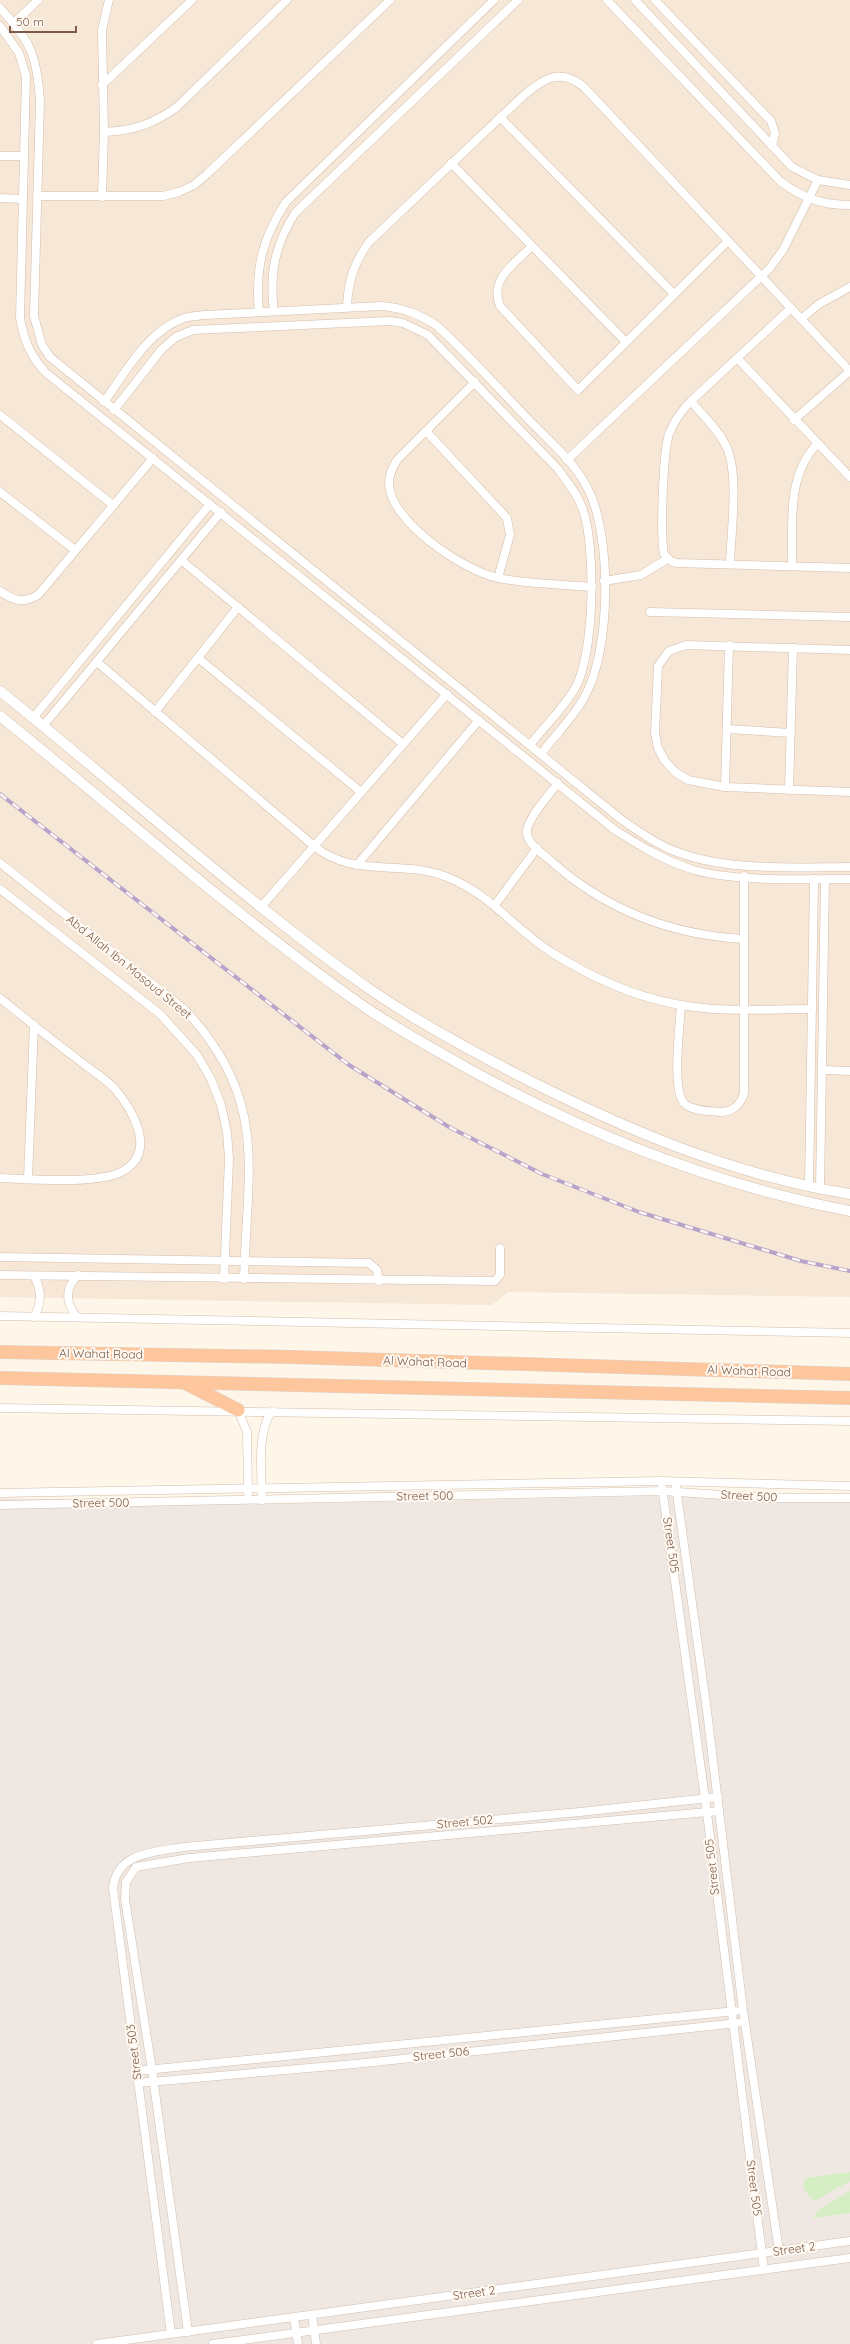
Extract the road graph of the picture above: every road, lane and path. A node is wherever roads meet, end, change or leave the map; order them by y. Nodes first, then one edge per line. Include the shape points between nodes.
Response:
1 (38, 0) edge
2 (109, 0) edge
3 (192, 0) edge
4 (287, 0) edge
5 (390, 0) edge
6 (494, 0) edge
7 (518, 0) edge
8 (607, 0) edge
9 (635, 0) edge
10 (655, 0) edge
11 (0, 8) edge
12 (14, 23) junction
13 (0, 26) edge
14 (102, 85) junction
15 (500, 117) junction
16 (104, 132) junction
17 (772, 146) junction
18 (0, 156) edge
19 (24, 156) junction
20 (451, 163) junction
21 (818, 180) junction
22 (850, 185) edge
23 (37, 196) junction
24 (102, 197) junction
25 (0, 198) edge
26 (23, 199) junction
27 (810, 199) junction
28 (850, 205) edge
29 (728, 241) junction
30 (532, 246) junction
31 (762, 276) junction
32 (850, 287) edge
33 (674, 294) junction
34 (19, 298) junction
35 (34, 298) junction
36 (347, 307) junction
37 (791, 308) junction
38 (274, 311) junction
39 (259, 312) junction
40 (802, 319) junction
41 (626, 342) junction
42 (737, 358) junction
43 (850, 371) edge
44 (476, 382) junction
45 (691, 401) junction
46 (104, 402) junction
47 (114, 410) junction
48 (0, 415) edge
49 (794, 420) junction
50 (426, 431) junction
51 (817, 444) junction
52 (153, 458) junction
53 (567, 460) junction
54 (850, 477) edge
55 (0, 492) edge
56 (210, 504) junction
57 (113, 505) junction
58 (221, 512) junction
59 (75, 550) junction
60 (667, 559) junction
61 (181, 560) junction
62 (730, 564) junction
63 (792, 566) junction
64 (850, 568) edge
65 (498, 578) junction
66 (604, 581) junction
67 (592, 587) junction
68 (0, 591) edge
69 (238, 607) junction
70 (650, 612) dead end
71 (850, 617) edge
72 (729, 645) junction
73 (793, 648) junction
74 (850, 650) edge
75 (198, 658) junction
76 (97, 662) junction
77 (0, 691) edge
78 (447, 694) junction
79 (156, 712) junction
80 (0, 716) edge
81 (33, 718) junction
82 (479, 720) junction
83 (44, 726) junction
84 (727, 729) junction
85 (791, 733) junction
86 (403, 744) junction
87 (530, 745) junction
88 (541, 754) junction
89 (558, 783) junction
90 (725, 787) junction
91 (789, 790) junction
92 (361, 792) junction
93 (850, 792) edge
94 (314, 846) junction
95 (537, 848) junction
96 (0, 863) edge
97 (357, 865) junction
98 (783, 866) junction
99 (850, 867) edge
100 (744, 876) junction
101 (783, 878) junction
102 (814, 879) junction
103 (825, 879) junction
104 (850, 879) edge
105 (0, 889) edge
106 (495, 905) junction
107 (260, 907) junction
108 (744, 939) junction
109 (315, 949) junction
110 (305, 962) junction
111 (0, 998) edge
112 (681, 1005) junction
113 (744, 1008) junction
114 (812, 1009) junction
115 (34, 1025) junction
116 (823, 1070) junction
117 (850, 1071) edge
118 (0, 1178) edge
119 (28, 1178) junction
120 (809, 1187) junction
121 (820, 1189) junction
122 (850, 1194) edge
123 (850, 1211) edge
124 (500, 1248) dead end
125 (0, 1257) edge
126 (225, 1262) junction
127 (244, 1262) junction
128 (0, 1275) edge
129 (78, 1275) junction
130 (34, 1276) junction
131 (224, 1279) junction
132 (244, 1279) junction
133 (379, 1281) junction
134 (0, 1316) edge
135 (34, 1317) junction
136 (77, 1317) junction
137 (850, 1333) edge
138 (0, 1352) edge
139 (850, 1374) edge
140 (0, 1378) edge
141 (184, 1383) junction
142 (850, 1398) edge
143 (0, 1408) edge
144 (238, 1410) junction
145 (272, 1411) junction
146 (850, 1421) edge
147 (661, 1481) junction
148 (675, 1481) junction
149 (336, 1486) junction
150 (850, 1486) edge
151 (248, 1488) junction
152 (262, 1488) junction
153 (127, 1491) junction
154 (59, 1492) junction
155 (663, 1492) junction
156 (676, 1492) junction
157 (0, 1493) edge
158 (336, 1498) junction
159 (850, 1498) edge
160 (262, 1500) junction
161 (248, 1501) junction
162 (127, 1503) junction
163 (60, 1504) junction
164 (0, 1505) edge
165 (718, 1797) junction
166 (704, 1798) junction
167 (719, 1811) junction
168 (707, 1812) junction
169 (295, 1837) junction
170 (213, 1845) junction
171 (297, 1850) junction
172 (215, 1856) junction
173 (136, 1969) junction
174 (124, 1973) junction
175 (743, 2010) junction
176 (732, 2011) junction
177 (745, 2022) junction
178 (733, 2023) junction
179 (246, 2061) junction
180 (152, 2070) junction
181 (136, 2071) junction
182 (248, 2074) junction
183 (138, 2083) junction
184 (153, 2083) junction
185 (850, 2241) edge
186 (778, 2251) junction
187 (762, 2253) junction
188 (850, 2258) edge
189 (764, 2270) junction
190 (312, 2315) junction
191 (294, 2318) junction
192 (314, 2330) junction
193 (188, 2332) junction
194 (296, 2333) junction
195 (171, 2334) junction
196 (97, 2344) edge
197 (213, 2344) edge
198 (298, 2344) edge
199 (316, 2344) edge

1 - 12 street
2 - 14 street via 102,30
3 - 14 street
4 - 16 street via 177,107 160,120 142,127
5 - 24 street via 226,158 194,185 163,196
6 - 39 street via 286,202 274,220 260,259 257,289
7 - 38 street via 295,213 284,230 274,256 271,291
8 - 27 street via 768,169 794,191
9 - 17 street
10 - 17 street via 771,121 775,134
11 - 12 street
12 - 23 street via 31,48 38,74 40,101
13 - 19 street via 19,53 26,76
14 - 16 street
15 - 20 street
15 - 29 street via 546,79 562,76 578,82
15 - 33 street
16 - 24 street
17 - 21 street via 792,166
18 - 19 street
19 - 26 street
20 - 30 street
20 - 36 street via 359,256 351,272
21 - 22 street
21 - 27 street
23 - 24 street
23 - 35 street
25 - 26 street
26 - 34 street
27 - 28 street via 823,203
27 - 31 street via 777,260
29 - 31 street
29 - 33 street
30 - 41 street
30 - 41 street via 500,278 497,299 500,306 578,390
31 - 37 street
31 - 53 street
32 - 40 street via 819,304
33 - 41 street
34 - 35 street
34 - 52 street via 23,337 30,353 40,366
35 - 46 street via 34,316 42,345 61,368
36 - 38 street
36 - 53 street via 400,308 417,313 436,325
37 - 40 street
37 - 42 street
38 - 39 street
39 - 46 street via 184,318 166,327 151,339
40 - 43 street
42 - 45 street
42 - 49 street
43 - 49 street
44 - 47 street via 428,335 404,323 339,322 193,330 176,337 162,349
44 - 50 street
44 - 67 street via 573,488 584,510
45 - 60 street via 676,419 666,446 663,549
45 - 62 street via 721,437 730,456 733,476
46 - 47 street
47 - 87 street
48 - 57 street
49 - 51 street
50 - 65 street via 507,518 510,535
50 - 65 street via 397,460 391,471 389,483 397,507 435,546 454,560
51 - 54 street
51 - 63 street via 802,462 794,485
52 - 56 street
52 - 57 street
53 - 66 street via 585,483 595,504 602,538
55 - 59 street
56 - 58 street
56 - 81 street
57 - 59 street
58 - 61 street
58 - 78 street
59 - 68 street via 35,597 15,600
60 - 62 street via 677,563
60 - 66 street via 641,575
61 - 69 street
61 - 76 street
62 - 63 street
63 - 64 street
65 - 67 street
66 - 88 street via 602,639 593,678 585,697
67 - 87 street via 586,654 574,690
69 - 75 street
69 - 86 street
70 - 71 street
72 - 73 street
72 - 84 street
72 - 90 street via 677,646 662,658 657,675 655,726 658,748 675,772 688,780
73 - 74 street
73 - 85 street
75 - 79 street
75 - 92 street
76 - 79 street
76 - 83 street
77 - 81 street
78 - 82 street
78 - 86 street
79 - 94 street
80 - 110 street
81 - 83 street
82 - 89 street
82 - 97 street
83 - 107 street
84 - 85 street
84 - 90 street
85 - 91 street
86 - 92 street
87 - 88 street
88 - 98 street via 622,820 672,850 698,859 724,863
89 - 95 street via 526,828 529,840
89 - 100 street via 615,830 643,848 695,870
90 - 91 street
91 - 93 street
92 - 94 street
94 - 97 street via 334,859
94 - 107 street
95 - 106 street
95 - 108 street via 587,890 615,907 645,920 693,934
96 - 127 street, Abd Allah Ibn Masoud Street via 185,1010 218,1050 231,1073 240,1097 250,1148
97 - 106 street via 416,870 445,876 471,888
98 - 99 street
98 - 101 street
100 - 101 street
100 - 108 street
101 - 102 street
102 - 103 street
102 - 114 street
103 - 104 street
103 - 116 street
105 - 126 street, Abd Allah Ibn Masoud Street via 160,1014 197,1055 211,1079 221,1105 227,1132 229,1159
106 - 112 street via 535,940 585,972 627,990
107 - 109 street
108 - 113 street
109 - 110 street
109 - 120 street via 370,989 449,1038 611,1121 682,1150
110 - 123 street via 357,1002 440,1053 525,1100 604,1136 731,1183
111 - 115 street
112 - 113 street
112 - 113 street via 678,1096 691,1108 722,1112 734,1108 744,1093
113 - 114 street
114 - 120 street
115 - 119 street
115 - 119 street via 113,1087 134,1116 141,1140 139,1153 133,1163 123,1171 107,1176
116 - 117 street
116 - 121 street
118 - 119 street
120 - 121 street
121 - 122 street
124 - 133 street via 500,1275 495,1281
125 - 126 street
126 - 127 street
126 - 131 street, Abd Allah Ibn Masoud Street
127 - 132 street, Abd Allah Ibn Masoud Street
127 - 133 street via 369,1264 377,1270
128 - 130 street
129 - 130 street
129 - 131 street
129 - 136 street via 68,1296 68,1304
130 - 135 street via 39,1287 40,1299
131 - 132 street
132 - 133 street
134 - 135 street
135 - 136 street
136 - 137 street
138 - 139 highway, Al Wahat Road via 291,1357
140 - 141 highway, Al Wahat Road
141 - 142 highway, Al Wahat Road
141 - 144 highway
143 - 144 street
144 - 145 street
144 - 151 street via 247,1432
145 - 146 street
145 - 152 street via 263,1430
147 - 148 street, Street 500
147 - 149 street, Street 500
147 - 155 street, Street 505
148 - 150 street, Street 500
148 - 156 street, Street 505
149 - 152 street, Street 500
149 - 158 street
151 - 152 street, Street 500
151 - 153 street, Street 500
151 - 161 street
152 - 160 street
153 - 154 street, Street 500
153 - 162 street
154 - 157 street, Street 500
154 - 163 street
155 - 156 street, Street 500
155 - 158 street, Street 500
155 - 166 street, Street 505
156 - 159 street, Street 500 via 768,1498
156 - 165 street, Street 505
158 - 160 street, Street 500
160 - 161 street, Street 500
161 - 162 street, Street 500
162 - 163 street, Street 500
163 - 164 street, Street 500
165 - 166 street, Street 502
165 - 167 street, Street 505
166 - 168 street, Street 505
166 - 169 street, Street 502 via 580,1812
167 - 168 street, Street 502
167 - 175 street, Street 505
168 - 171 street, Street 502
168 - 176 street, Street 505
169 - 170 street, Street 502
169 - 171 street
170 - 172 street
170 - 174 street, Street 503 via 151,1853 134,1857 122,1865 113,1888
171 - 172 street, Street 502
172 - 173 street, Street 503 via 144,1864 136,1867 130,1874 126,1882 125,1899
173 - 174 street
173 - 180 street, Street 503
174 - 181 street, Street 503
175 - 176 street, Street 506
175 - 177 street, Street 505
176 - 178 street, Street 505
176 - 179 street, Street 506
177 - 178 street, Street 506
177 - 186 street, Street 505
178 - 182 street, Street 506
178 - 187 street, Street 505
179 - 180 street, Street 506
179 - 182 street
180 - 181 street, Street 506
180 - 184 street, Street 503
181 - 183 street, Street 503
182 - 184 street, Street 506
183 - 184 street, Street 506
183 - 195 street, Street 503
184 - 193 street, Street 503
185 - 186 street, Street 2
186 - 187 street, Street 2
187 - 189 street, Street 505
187 - 190 street, Street 2
188 - 189 street, Street 2
189 - 192 street, Street 2
190 - 191 street, Street 2
190 - 192 street
191 - 193 street, Street 2
191 - 194 street
192 - 194 street, Street 2
192 - 199 street
193 - 195 street, Street 2
194 - 197 street, Street 2
194 - 198 street
195 - 196 street, Street 2

